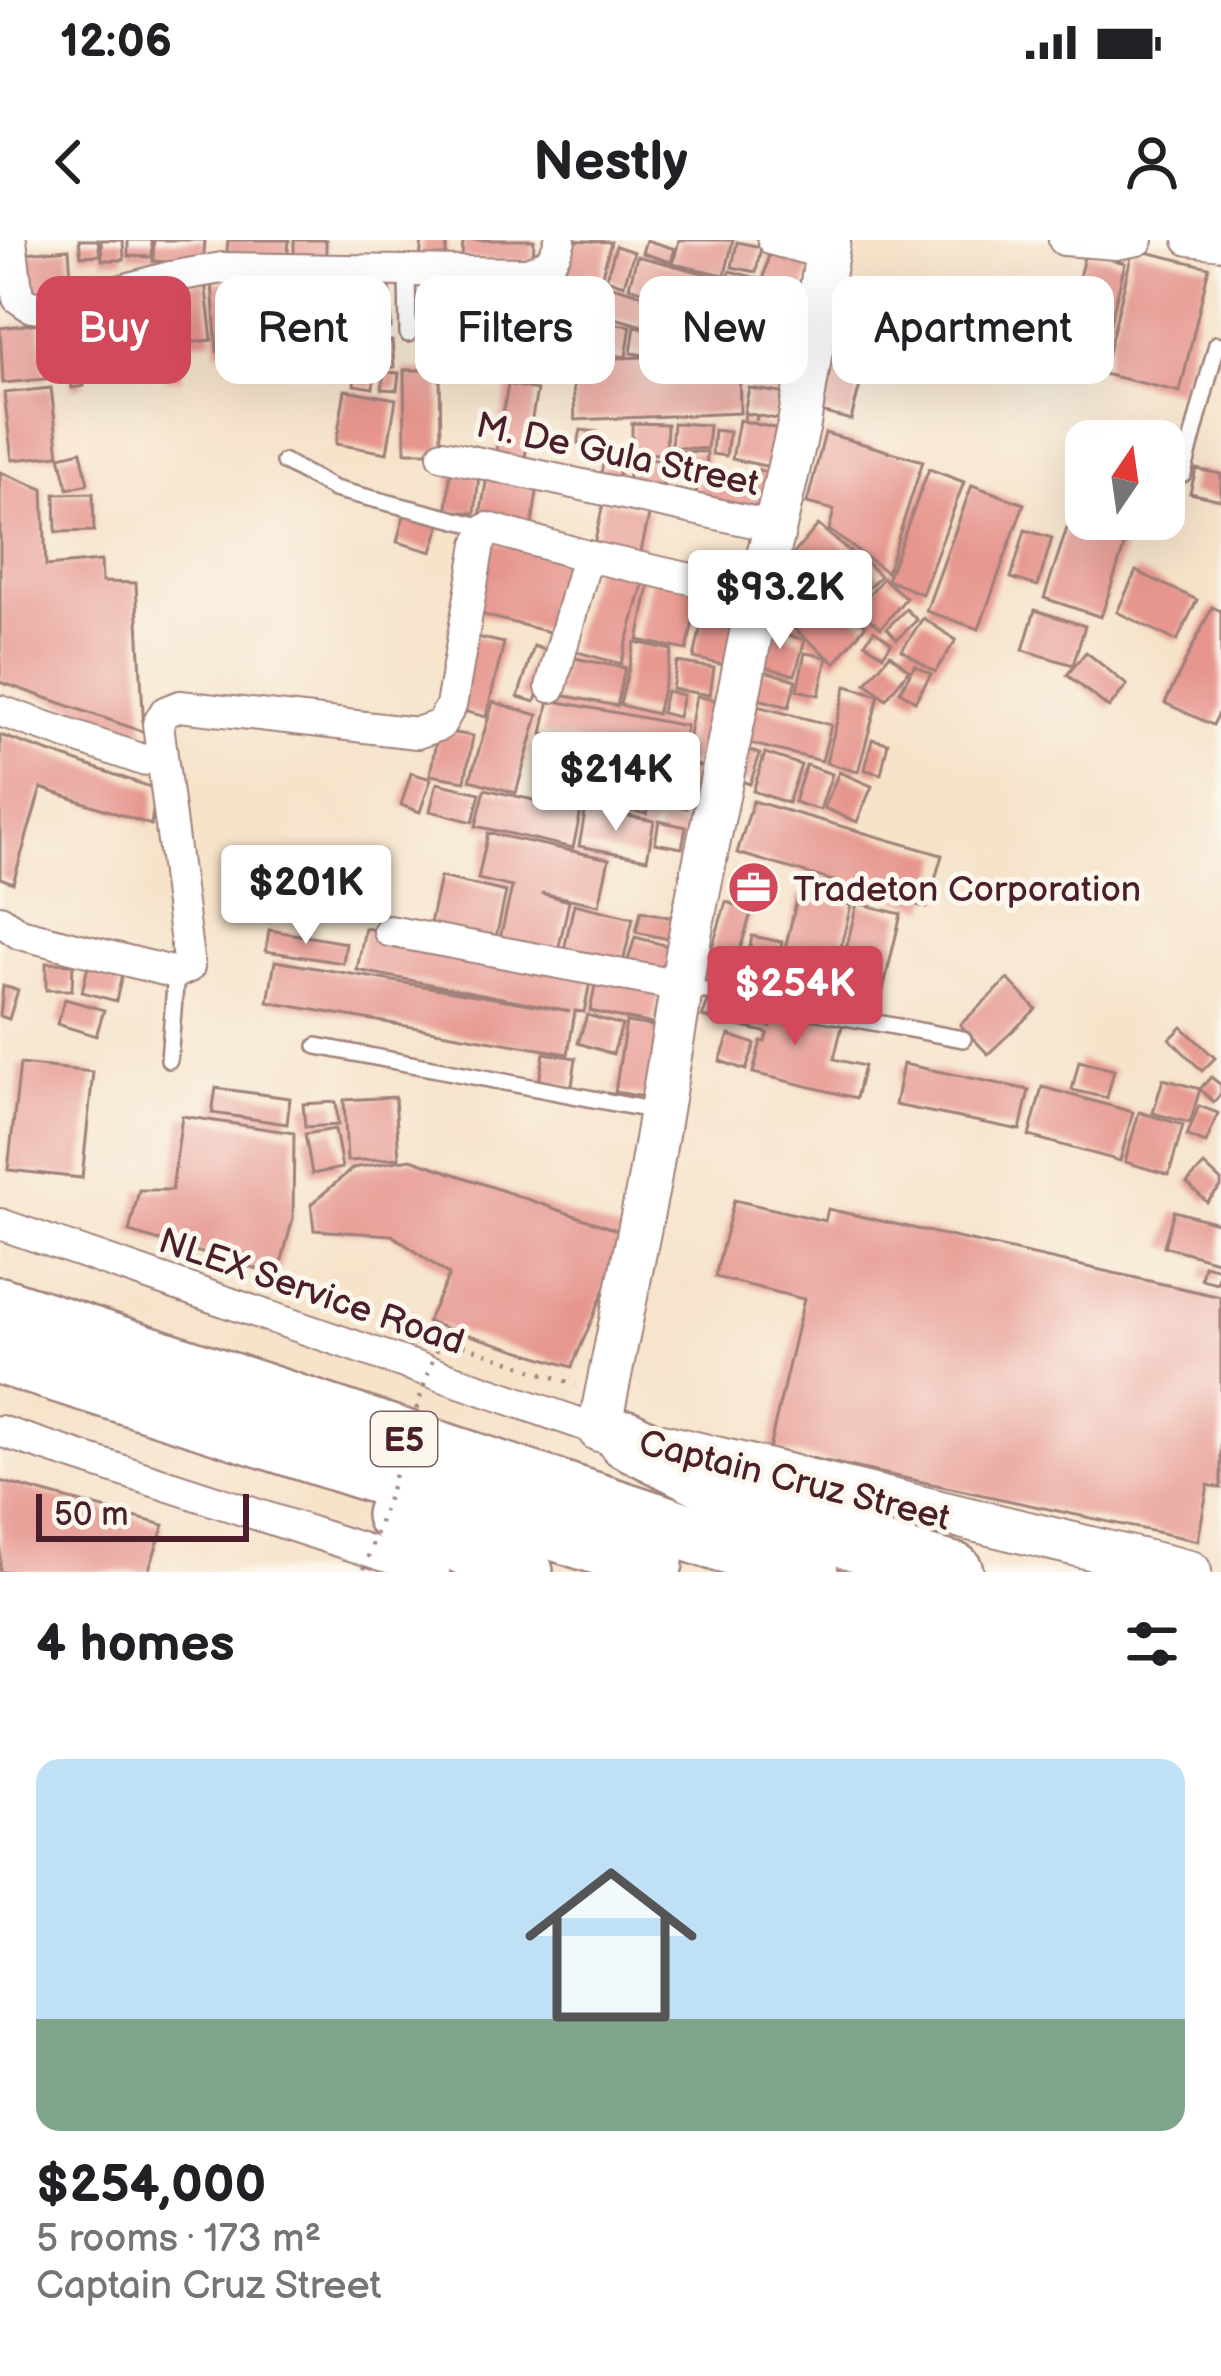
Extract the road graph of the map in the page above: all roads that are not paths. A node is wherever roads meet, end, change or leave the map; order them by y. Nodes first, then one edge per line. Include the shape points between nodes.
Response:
1 (11, 240) edge
2 (560, 240) edge
3 (773, 240) edge
4 (1064, 240) edge
5 (1138, 240) edge
6 (1189, 240) edge
7 (1221, 244) edge
8 (828, 247) edge
9 (222, 254) edge
10 (407, 272) junction
11 (408, 334) dead end
12 (1217, 344) dead end
13 (443, 455) dead end
14 (284, 462) dead end
15 (1185, 471) edge
16 (777, 526) junction
17 (488, 528) junction
18 (587, 556) junction
19 (759, 594) junction
20 (551, 687) dead end
21 (0, 711) edge
22 (143, 760) dead end
23 (0, 920) edge
24 (389, 931) dead end
25 (176, 973) junction
26 (681, 986) junction
27 (963, 1039) dead end
28 (317, 1046) dead end
29 (169, 1060) dead end
30 (661, 1112) junction
31 (0, 1224) edge
32 (0, 1306) edge
33 (0, 1355) edge
34 (99, 1388) junction
35 (610, 1421) junction
36 (0, 1431) edge
37 (434, 1572) edge
38 (524, 1572) edge
39 (686, 1572) edge
40 (808, 1572) edge
41 (954, 1572) edge
42 (1190, 1572) edge

1 - 9 street via 18,298 31,307 170,277
2 - 10 street via 545,267 527,273
3 - 8 street
4 - 5 street
6 - 7 street
8 - 16 street, Captain Cruz Street
9 - 10 street
10 - 11 lane
12 - 15 lane
13 - 16 street, M. De Gula Street
14 - 17 lane via 334,489
16 - 19 street, Captain Cruz Street
17 - 18 street
17 - 25 street via 478,544 451,706 440,725 417,733 180,706 165,712 158,724 189,967
18 - 19 street
18 - 20 street
19 - 26 street, Captain Cruz Street
21 - 22 street
23 - 25 street via 20,934
24 - 26 street
25 - 29 lane
26 - 27 lane
26 - 30 street, Captain Cruz Street
28 - 30 lane
30 - 35 street, Captain Cruz Street
31 - 35 street, NLEX Service Road
32 - 40 highway, E5
33 - 34 highway, E5
34 - 38 highway
34 - 39 highway, E5
35 - 41 highway via 775,1513
35 - 42 street, Captain Cruz Street
36 - 37 street

